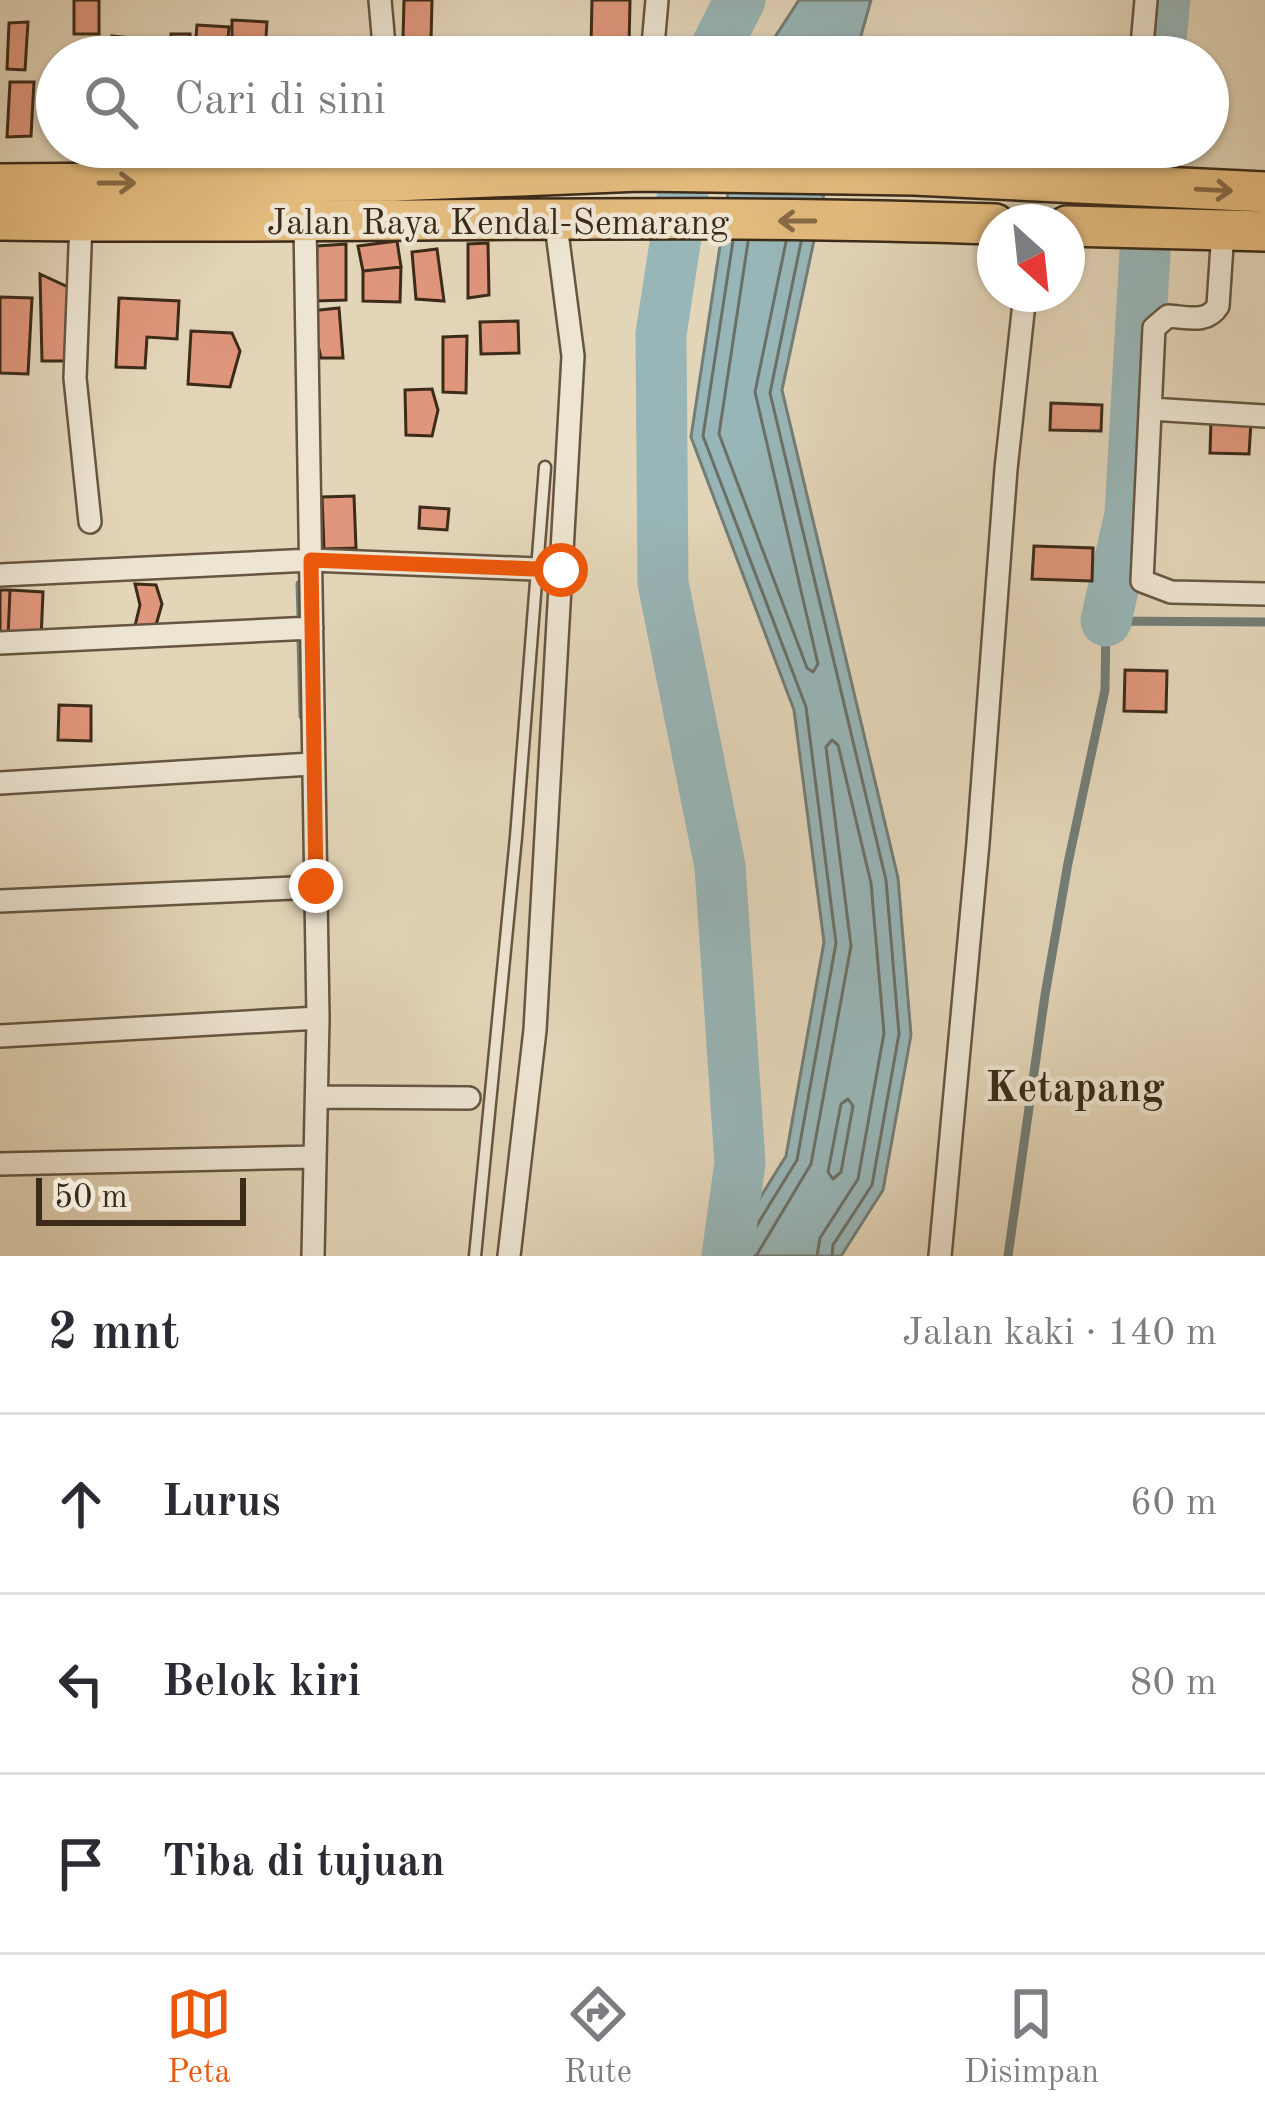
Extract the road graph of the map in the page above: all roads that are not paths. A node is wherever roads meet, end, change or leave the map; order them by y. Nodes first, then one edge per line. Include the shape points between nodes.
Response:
1 (380, 0) edge
2 (657, 0) edge
3 (1146, 0) edge
4 (383, 36) edge
5 (654, 36) edge
6 (1143, 36) edge
7 (314, 168) edge
8 (759, 168) edge
9 (1142, 177) edge
10 (0, 184) edge
11 (1265, 192) edge
12 (554, 218) junction
13 (0, 220) edge
14 (81, 221) junction
15 (304, 223) junction
16 (977, 223) edge
17 (1085, 227) edge
18 (1223, 230) junction
19 (1265, 232) edge
20 (1023, 312) edge
21 (1150, 409) junction
22 (1265, 416) edge
23 (545, 467) dead end
24 (90, 522) dead end
25 (311, 560) junction
26 (537, 569) junction
27 (561, 570) junction
28 (0, 574) edge
29 (1265, 594) edge
30 (312, 628) junction
31 (0, 643) edge
32 (311, 764) junction
33 (0, 783) edge
34 (316, 886) junction
35 (0, 901) edge
36 (318, 1018) junction
37 (0, 1036) edge
38 (317, 1097) junction
39 (470, 1098) dead end
40 (315, 1156) junction
41 (0, 1164) edge
42 (313, 1256) edge
43 (475, 1256) edge
44 (508, 1256) edge
45 (940, 1256) edge

1 - 4 street
2 - 5 street
3 - 6 street
10 -> 7 highway, Jalan Raya Kendal-Semarang
8 - 9 highway, Jalan Raya Kendal-Semarang
9 -> 11 highway, Jalan Raya Kendal-Semarang
12 - 15 highway, Jalan Raya Kendal-Semarang
16 -> 12 highway, Jalan Raya Kendal-Semarang
12 - 27 street via 573,356
13 - 14 highway, Jalan Raya Kendal-Semarang
14 - 15 highway, Jalan Raya Kendal-Semarang
14 - 24 street via 75,378
15 - 25 street
17 - 18 highway
18 - 19 highway
18 - 21 street via 1214,314 1168,316 1154,328
20 - 45 street
21 - 22 street
21 - 29 street via 1142,581 1171,592
23 - 26 lane
25 - 26 street
25 - 28 street
25 - 30 street
26 - 27 street
26 - 43 lane
27 - 44 street via 535,1030
30 - 31 street
30 - 32 street
32 - 33 street
32 - 34 street
34 - 35 street
34 - 36 street
36 - 37 street
36 - 38 street
38 - 39 street
38 - 40 street
40 - 41 street
40 - 42 street

